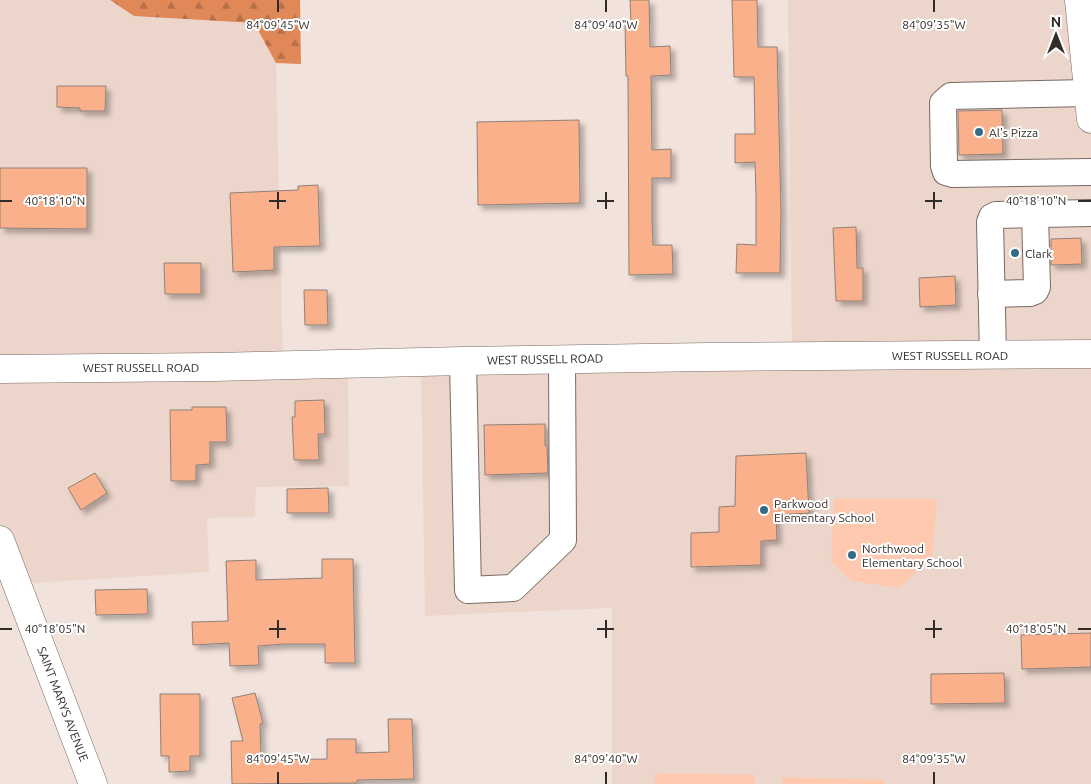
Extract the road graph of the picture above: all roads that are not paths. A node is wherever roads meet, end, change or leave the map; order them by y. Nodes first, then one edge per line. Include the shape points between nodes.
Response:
1 (1079, 0) edge
2 (1088, 93) junction
3 (1091, 119) edge
4 (1091, 172) edge
5 (1091, 213) edge
6 (1035, 214) junction
7 (991, 294) junction
8 (1091, 354) edge
9 (993, 355) junction
10 (562, 359) junction
11 (463, 361) junction
12 (0, 369) edge
13 (0, 540) edge
14 (93, 784) edge

1 - 2 main road
2 - 3 main road
2 - 4 lane via 951,96 943,103 944,166 946,172 953,174
5 - 6 lane
6 - 7 lane via 992,217
6 - 7 lane via 1035,291
7 - 9 lane
8 - 9 main road, WEST RUSSELL ROAD
9 - 10 main road, WEST RUSSELL ROAD
10 - 11 main road, WEST RUSSELL ROAD
10 - 11 lane via 563,540 513,588 468,590
11 - 12 main road, WEST RUSSELL ROAD
13 - 14 main road, SAINT MARYS AVENUE

